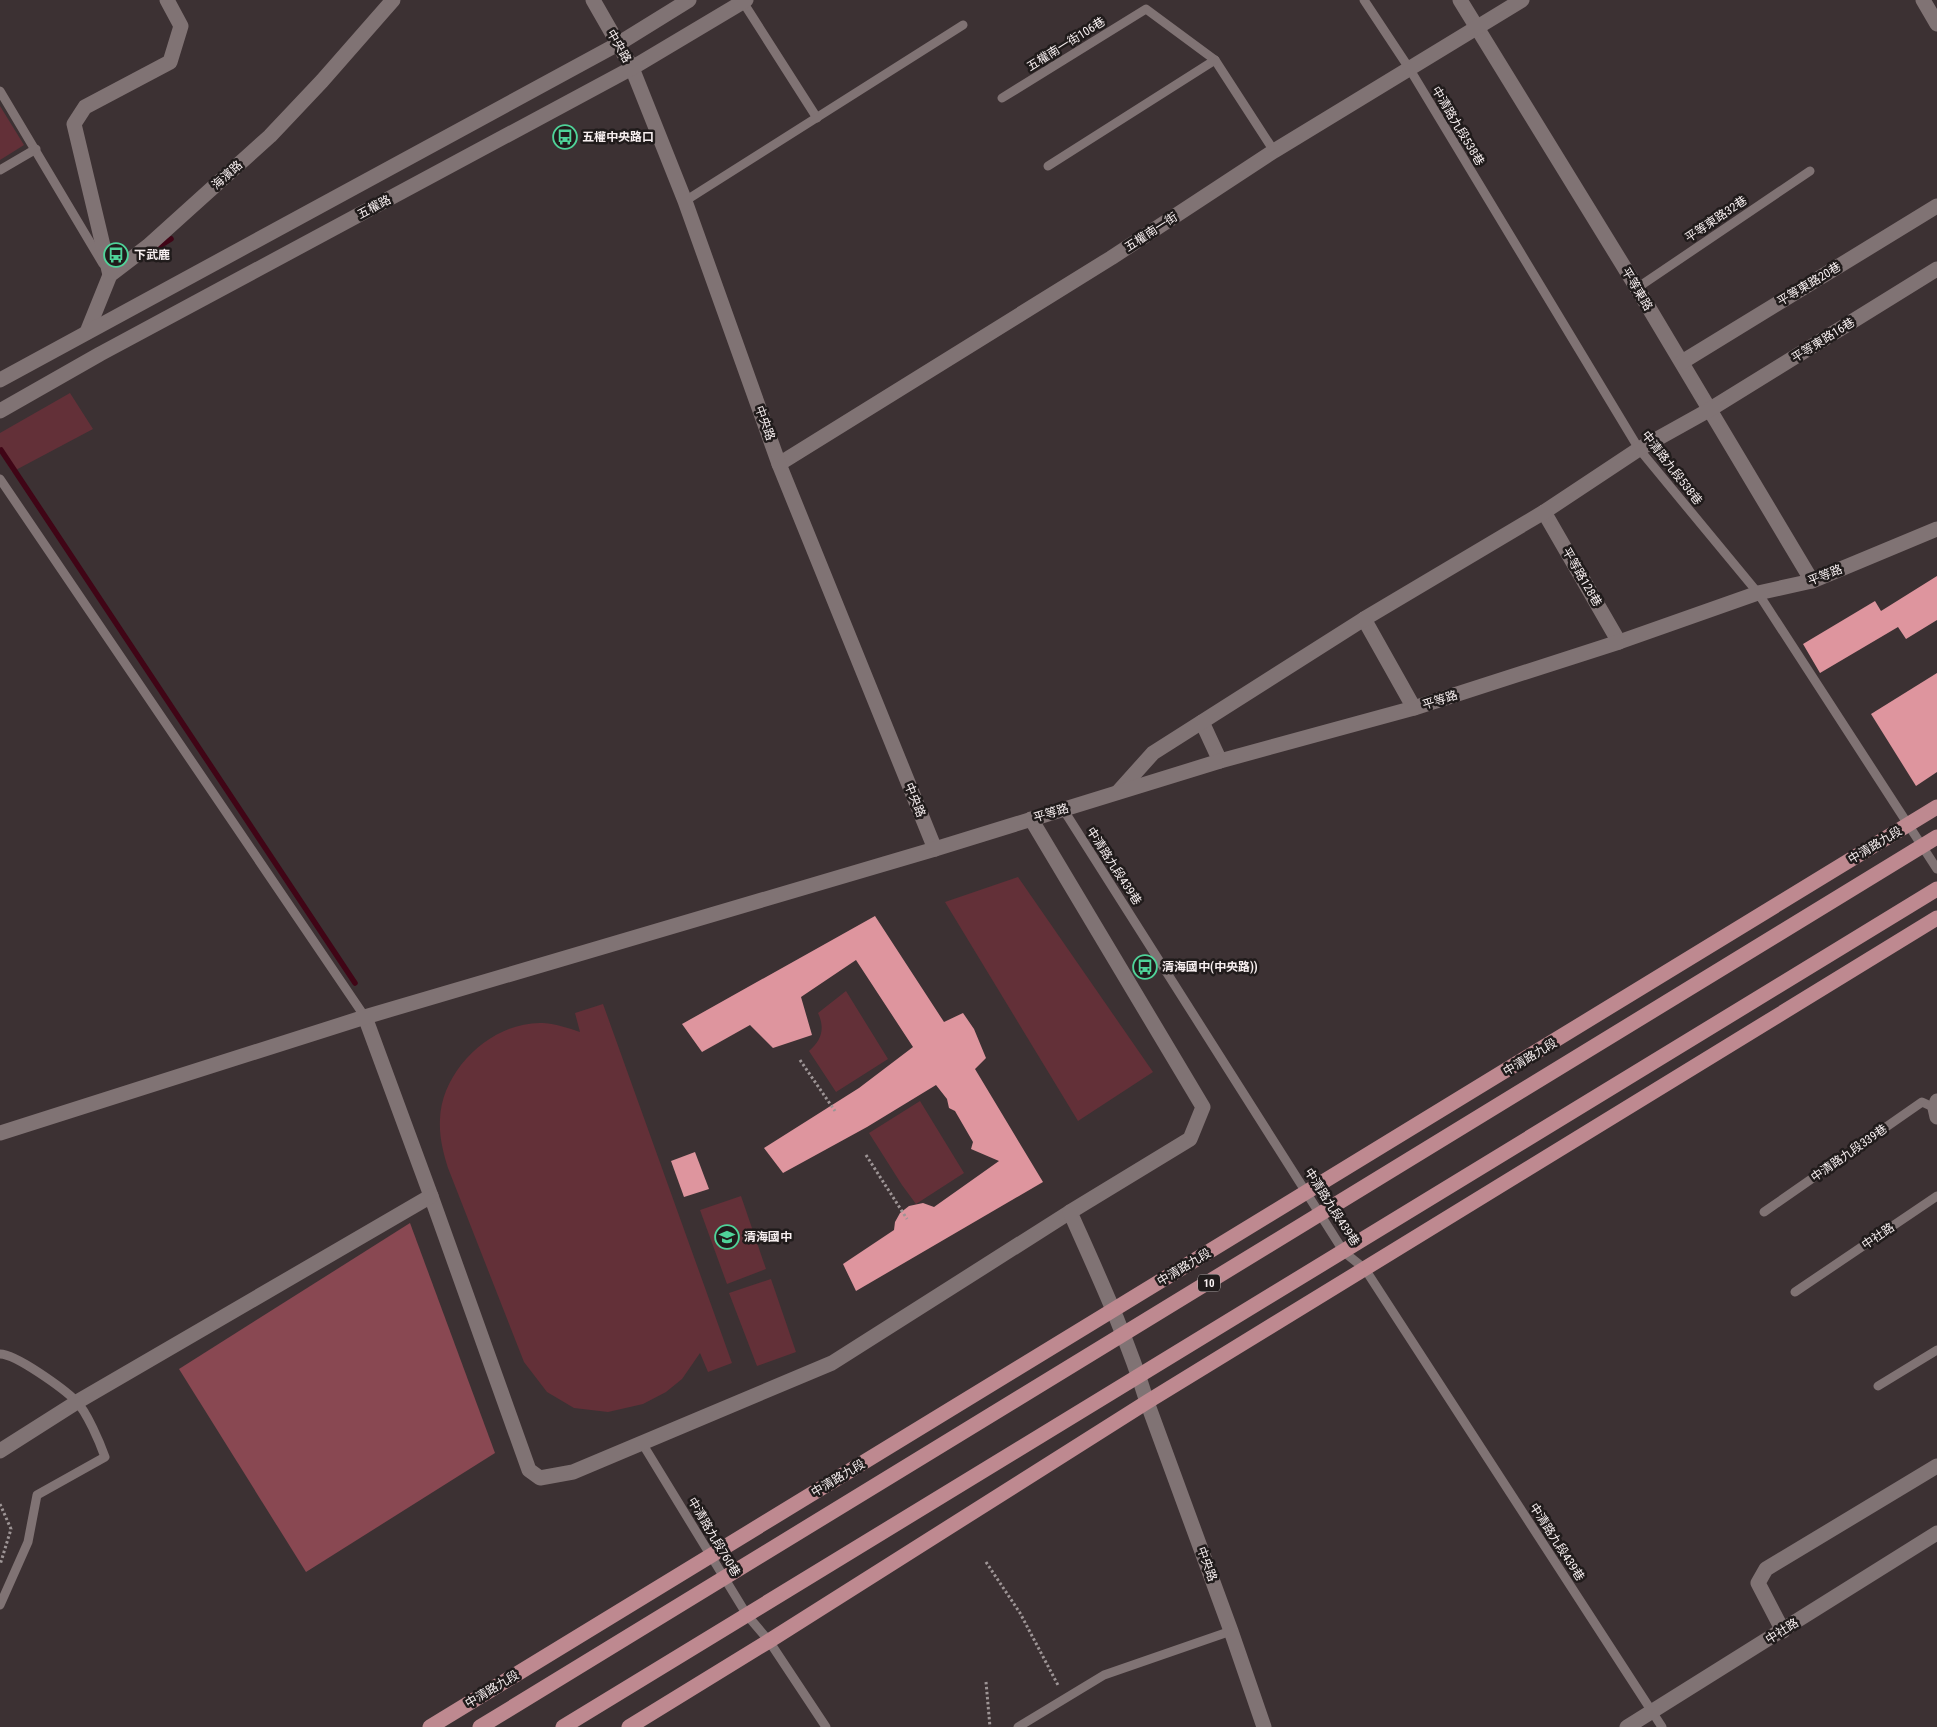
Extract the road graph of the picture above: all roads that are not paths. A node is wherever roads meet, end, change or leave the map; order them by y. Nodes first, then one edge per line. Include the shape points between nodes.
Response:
1 (167, 0) edge
2 (393, 0) edge
3 (593, 0) edge
4 (689, 0) edge
5 (1364, 0) edge
6 (1460, 0) edge
7 (1522, 0) edge
8 (1923, 0) edge
9 (745, 1) edge
10 (1937, 24) edge
11 (963, 25) dead end
12 (1477, 28) junction
13 (618, 44) junction
14 (1216, 60) junction
15 (632, 68) junction
16 (1408, 68) junction
17 (0, 91) edge
18 (1002, 98) dead end
19 (817, 118) junction
20 (36, 149) junction
21 (1274, 150) junction
22 (1048, 166) dead end
23 (0, 170) edge
24 (1810, 171) dead end
25 (685, 201) junction
26 (1937, 206) edge
27 (1937, 269) edge
28 (110, 275) junction
29 (1637, 288) junction
30 (87, 332) junction
31 (100, 354) junction
32 (1682, 362) junction
33 (0, 380) edge
34 (1709, 410) junction
35 (0, 411) edge
36 (1639, 449) junction
37 (780, 464) junction
38 (0, 479) edge
39 (1544, 512) junction
40 (1937, 528) edge
41 (1812, 581) junction
42 (1758, 593) junction
43 (1364, 619) junction
44 (1619, 642) junction
45 (1414, 708) junction
46 (1202, 722) junction
47 (1220, 762) junction
48 (1118, 792) junction
49 (1937, 807) edge
50 (1063, 809) junction
51 (1031, 820) junction
52 (1908, 825) junction
53 (1937, 838) edge
54 (1922, 847) junction
55 (935, 849) junction
56 (1937, 869) edge
57 (1937, 888) edge
58 (1937, 918) edge
59 (365, 1017) junction
60 (1936, 1109) edge
61 (0, 1134) edge
62 (1308, 1193) junction
63 (431, 1196) junction
64 (1937, 1196) edge
65 (1070, 1212) junction
66 (1764, 1212) dead end
67 (1320, 1216) junction
68 (1344, 1252) junction
69 (1365, 1269) junction
70 (1795, 1292) dead end
71 (1113, 1310) junction
72 (1123, 1335) junction
73 (1937, 1350) edge
74 (0, 1354) edge
75 (1139, 1376) junction
76 (1878, 1386) dead end
77 (77, 1402) junction
78 (1147, 1402) junction
79 (642, 1443) junction
80 (0, 1451) edge
81 (1937, 1466) edge
82 (1937, 1534) edge
83 (711, 1555) junction
84 (724, 1578) junction
85 (0, 1606) edge
86 (747, 1615) junction
87 (1231, 1631) junction
88 (1783, 1631) junction
89 (769, 1641) junction
90 (1652, 1712) junction
91 (1030, 1724) edge
92 (430, 1727) edge
93 (480, 1727) edge
94 (564, 1727) edge
95 (629, 1727) edge
96 (826, 1727) edge
97 (1018, 1727) edge
98 (1264, 1727) edge
99 (1627, 1727) edge
100 (1662, 1727) edge

1 - 28 street via 181,26 170,62 84,106 74,124
2 - 28 street, 海濱路 via 270,136 148,246
3 - 13 street, 中央路
4 - 13 street
5 - 16 lane, 中清路九段538巷
6 - 12 street, 平等東路
7 - 12 street, 五權南一街
8 - 10 street
9 - 15 street, 五權路
9 - 19 lane
11 - 19 lane
12 - 16 street, 五權南一街
12 - 29 street, 平等東路
13 - 15 street, 中央路
13 - 30 street
14 - 18 lane, 五權南一街106巷 via 1146,9
14 - 21 lane, 五權南一街106巷
14 - 22 lane
15 - 25 street, 中央路
15 - 31 street, 五權路
16 - 21 street, 五權南一街
16 - 36 lane, 中清路九段538巷
17 - 20 lane
19 - 25 lane
20 - 23 lane
20 - 28 lane
21 - 37 street, 五權南一街 via 1111,258
24 - 29 lane, 平等東路32巷
25 - 37 street, 中央路
26 - 32 street, 平等東路20巷
27 - 34 street, 平等東路16巷
28 - 30 street
29 - 32 street, 平等東路
30 - 31 street
30 - 33 street
31 - 35 street, 五權路
32 - 34 street, 平等東路
34 - 36 street, 平等東路16巷
34 - 41 street, 平等東路
36 - 39 street, 平等東路16巷
36 - 42 lane, 中清路九段538巷
37 - 55 street, 中央路
38 - 59 lane
39 - 43 street, 平等東路16巷
39 - 44 street, 平等路128巷
40 - 41 street, 平等路
41 - 42 street, 平等路
42 - 44 street, 平等路
42 - 52 lane, 中清路九段538巷
43 - 45 street
43 - 46 street, 平等東路16巷
44 - 45 street, 平等路
45 - 47 street, 平等路
46 - 47 street
46 - 48 street, 平等東路16巷 via 1152,753
47 - 48 street, 平等路
48 - 50 street, 平等路
49 - 52 main road, 中清路九段
50 - 51 street, 平等路
50 - 62 lane, 中清路九段439巷
51 - 55 street, 平等路
51 - 65 street via 1203,1107 1190,1140
52 - 54 lane, 中清路九段538巷
52 - 62 main road, 中清路九段
53 - 54 main road, 中清路九段 / 10
54 - 56 lane, 中清路九段538巷
54 - 67 main road, 中清路九段 / 10
55 - 59 street, 平等路
57 - 68 main road
58 - 69 main road
59 - 61 street, 平等路
59 - 63 street
60 - 66 lane, 中清路九段339巷 via 1922,1102
62 - 67 lane, 中清路九段439巷
62 - 71 main road, 中清路九段
63 - 77 street
63 - 79 street via 529,1470 540,1478 573,1472
64 - 70 lane, 中社路
65 - 71 street, 中央路
65 - 79 street via 832,1363
67 - 68 lane, 中清路九段439巷
67 - 72 main road, 中清路九段 / 10
68 - 69 lane, 中清路九段439巷
68 - 75 main road
69 - 78 main road
69 - 90 lane, 中清路九段439巷
71 - 72 street, 中央路
71 - 83 main road, 中清路九段
72 - 75 street, 中央路
72 - 84 main road, 中清路九段 / 10
73 - 76 lane
74 - 77 lane via 27,1365
75 - 78 street, 中央路
75 - 86 main road
77 - 80 street
77 - 85 lane via 105,1457 37,1495 28,1542
78 - 87 street, 中央路
78 - 89 main road
79 - 83 lane, 中清路九段760巷
81 - 88 street via 1766,1569 1758,1583
82 - 88 street, 中社路
83 - 84 lane, 中清路九段760巷
83 - 92 main road, 中清路九段
84 - 86 lane, 中清路九段760巷
84 - 93 main road, 中清路九段 / 10
86 - 89 lane, 中清路九段760巷
86 - 94 main road
87 - 91 lane via 1104,1675
87 - 98 street, 中央路
88 - 90 street, 中社路
89 - 95 main road
89 - 96 lane, 中清路九段760巷
90 - 99 street, 中社路
90 - 100 lane, 中清路九段439巷
91 - 97 lane

